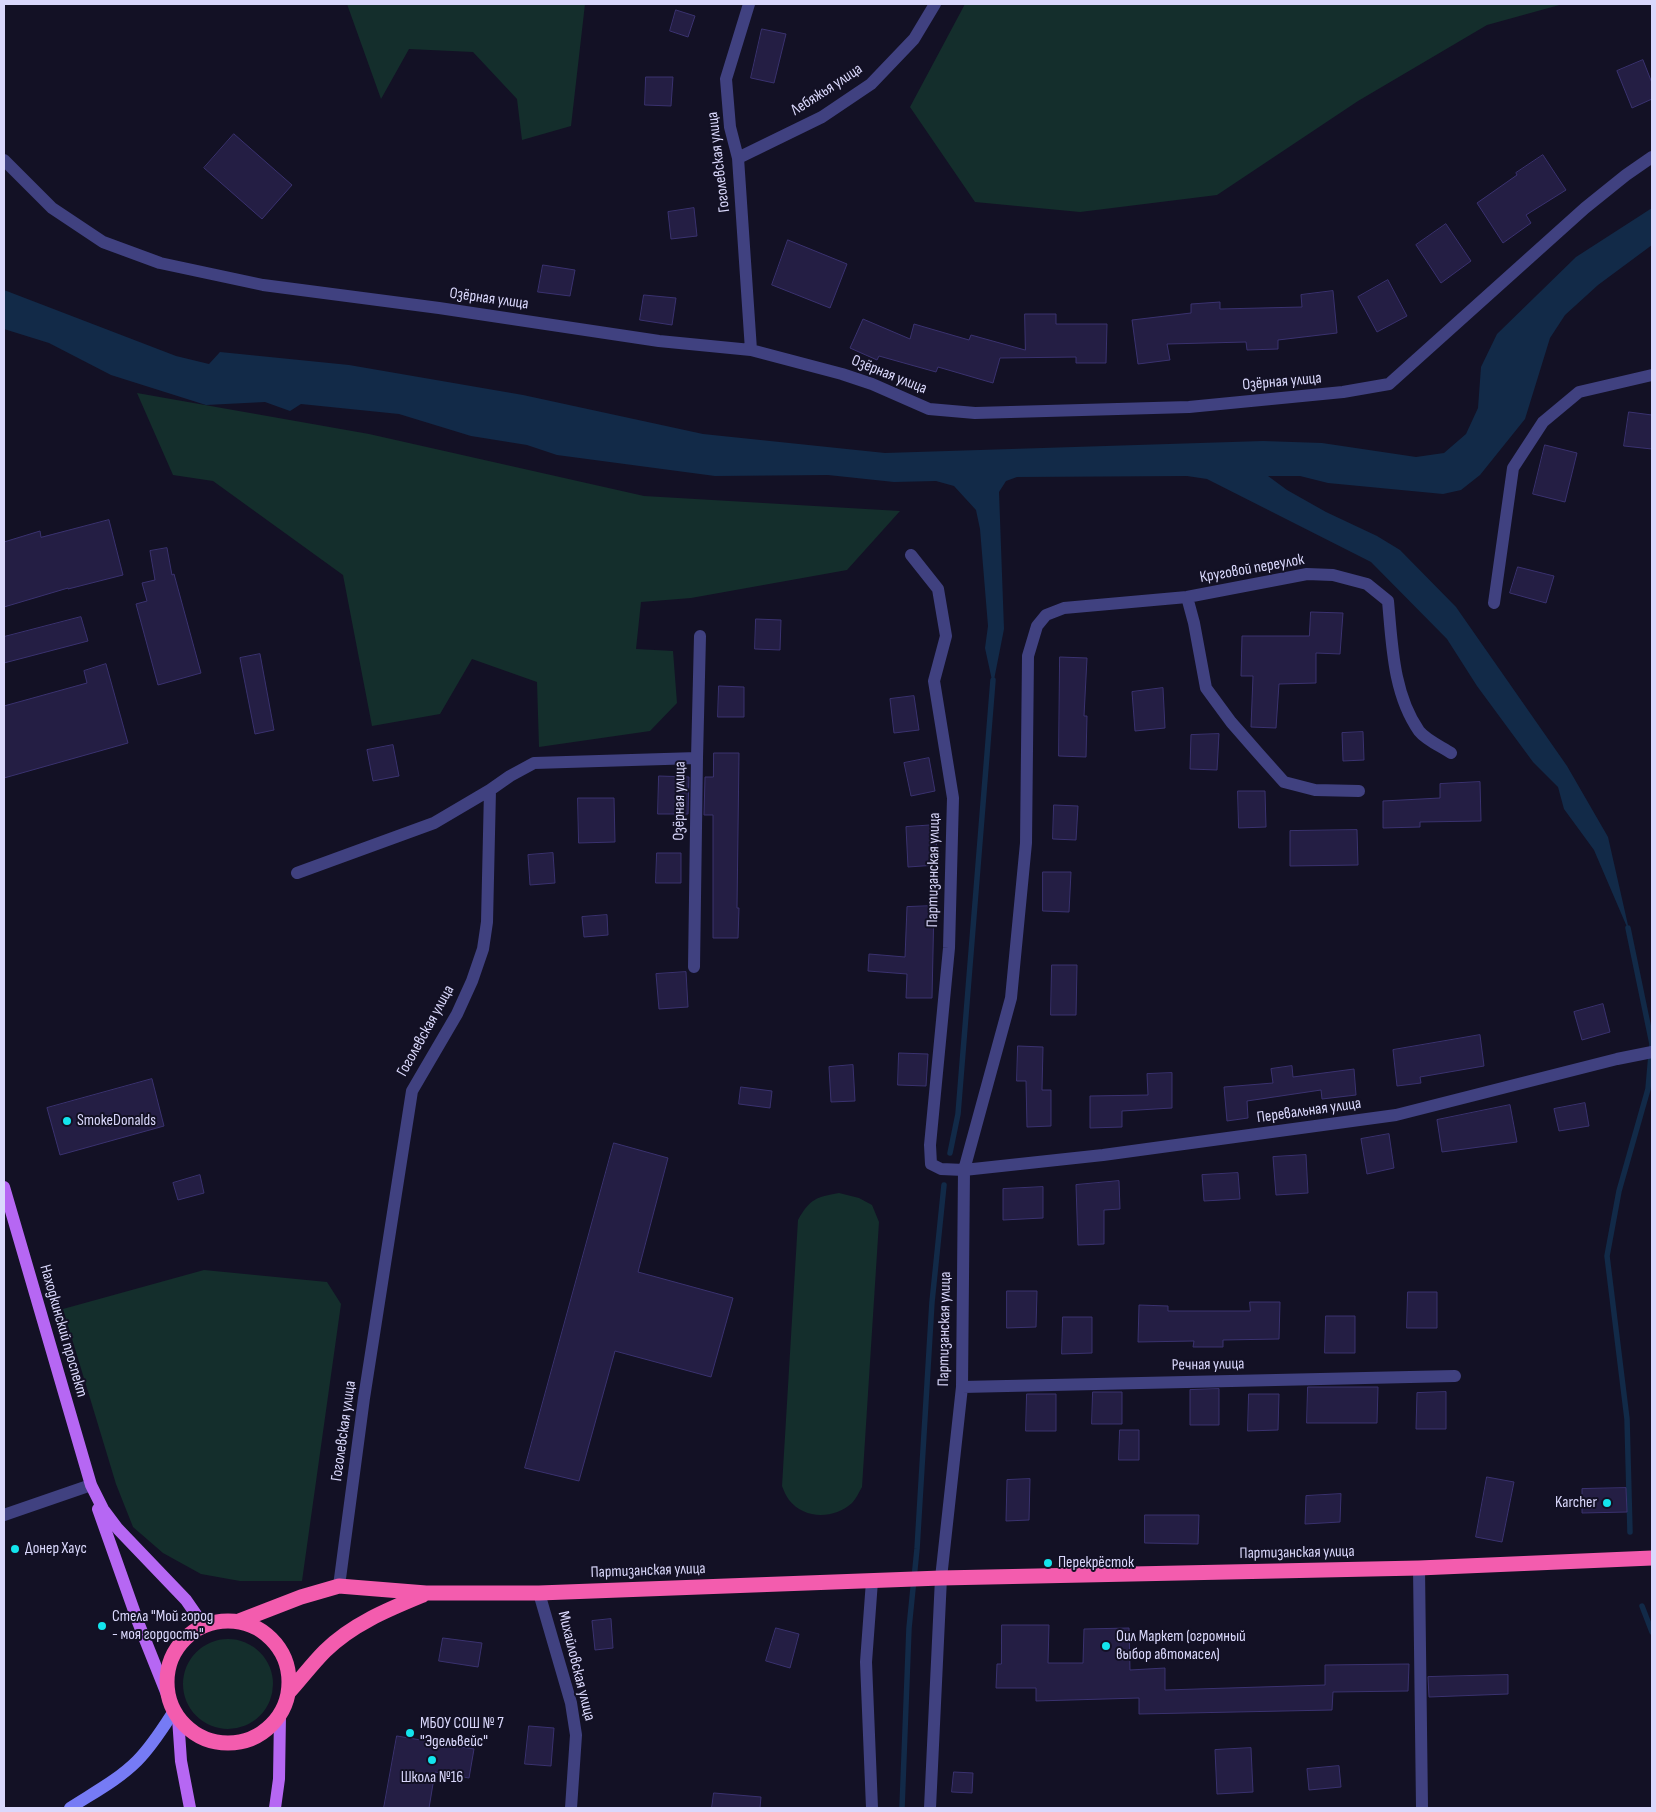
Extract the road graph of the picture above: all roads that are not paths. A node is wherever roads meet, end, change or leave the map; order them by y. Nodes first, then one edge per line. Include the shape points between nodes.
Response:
1 (749, 4) edge
2 (935, 4) edge
3 (1652, 157) edge
4 (738, 158) junction
5 (4, 160) edge
6 (752, 350) junction
7 (1652, 375) edge
8 (911, 555) dead end
9 (1187, 597) junction
10 (1494, 603) dead end
11 (1037, 626) joint
12 (700, 636) dead end
13 (1451, 753) dead end
14 (696, 758) junction
15 (490, 790) junction
16 (1359, 791) dead end
17 (297, 873) dead end
18 (694, 967) dead end
19 (1652, 1052) edge
20 (964, 1170) junction
21 (4, 1187) edge
22 (1455, 1376) dead end
23 (962, 1387) junction
24 (91, 1485) junction
25 (4, 1515) edge
26 (1652, 1558) edge
27 (1419, 1568) junction
28 (935, 1578) junction
29 (878, 1581) junction
30 (340, 1586) junction
31 (540, 1592) junction
32 (426, 1593) junction
33 (239, 1621) junction
34 (204, 1626) junction
35 (289, 1692) junction
36 (173, 1709) junction
37 (280, 1715) junction
38 (70, 1808) edge
39 (190, 1808) edge
40 (275, 1808) edge
41 (571, 1808) edge
42 (872, 1808) edge
43 (930, 1808) edge
44 (1422, 1808) edge

1 - 4 street, Гоголевская улица via 726,79 730,127
2 - 4 street, Лебяжья улица via 914,39 871,84 822,117
3 - 6 street, Озёрная улица via 1585,208 1389,384 1342,392 1189,407 975,414 929,409 842,374
4 - 6 street, Гоголевская улица
5 - 6 street, Озёрная улица via 52,208 103,242 152,260 263,285
7 - 10 street via 1579,392 1544,422 1513,468
8 - 20 street, Партизанская улица via 938,589 946,636 934,681 952,798 950,948 930,1145 931,1164 941,1169
9 - 11 street, Круговой переулок via 1064,608 1046,615
9 - 13 street, Круговой переулок via 1307,574 1333,575 1367,584 1388,601 1393,656 1403,700 1420,732
9 - 16 street via 1206,688 1259,754 1284,782 1315,790
11 - 20 street, Партизанская улица via 1028,656 1026,843 1011,998
12 - 14 street, Озёрная улица
14 - 15 street via 534,763
14 - 18 street, Озёрная улица
15 - 17 street via 434,823
15 - 30 street, Гоголевская улица via 487,922 483,949 457,1014 412,1091 364,1398
19 - 20 street, Перевальная улица via 1396,1115 1103,1155
20 - 23 street, Партизанская улица
21 - 24 main road, Находкинский проспект
22 - 23 street, Речная улица
23 - 28 street, Партизанская улица
24 - 25 street
24 - 34 main road via 118,1529 186,1600
24 - 36 main road
26 - 27 highway, Партизанская улица
27 - 28 highway, Партизанская улица
27 - 44 street
28 - 29 highway, Партизанская улица
28 - 43 street, Партизанская улица
29 - 31 highway, Партизанская улица
29 - 42 street via 866,1662
30 - 32 highway, Партизанская улица
30 - 33 highway, Партизанская улица via 301,1596
31 - 32 highway, Партизанская улица
31 - 41 street, Михайловская улица via 572,1702 576,1735
32 - 35 highway, Партизанская улица via 367,1620 326,1650
33 - 34 highway via 215,1621
33 - 35 highway via 261,1629 279,1646 288,1668
34 - 36 highway via 192,1631 176,1648 167,1672
35 - 37 highway
36 - 37 highway via 195,1735 218,1743 244,1742 264,1732
36 - 38 main road via 161,1731 136,1762
36 - 39 main road
37 - 40 main road

